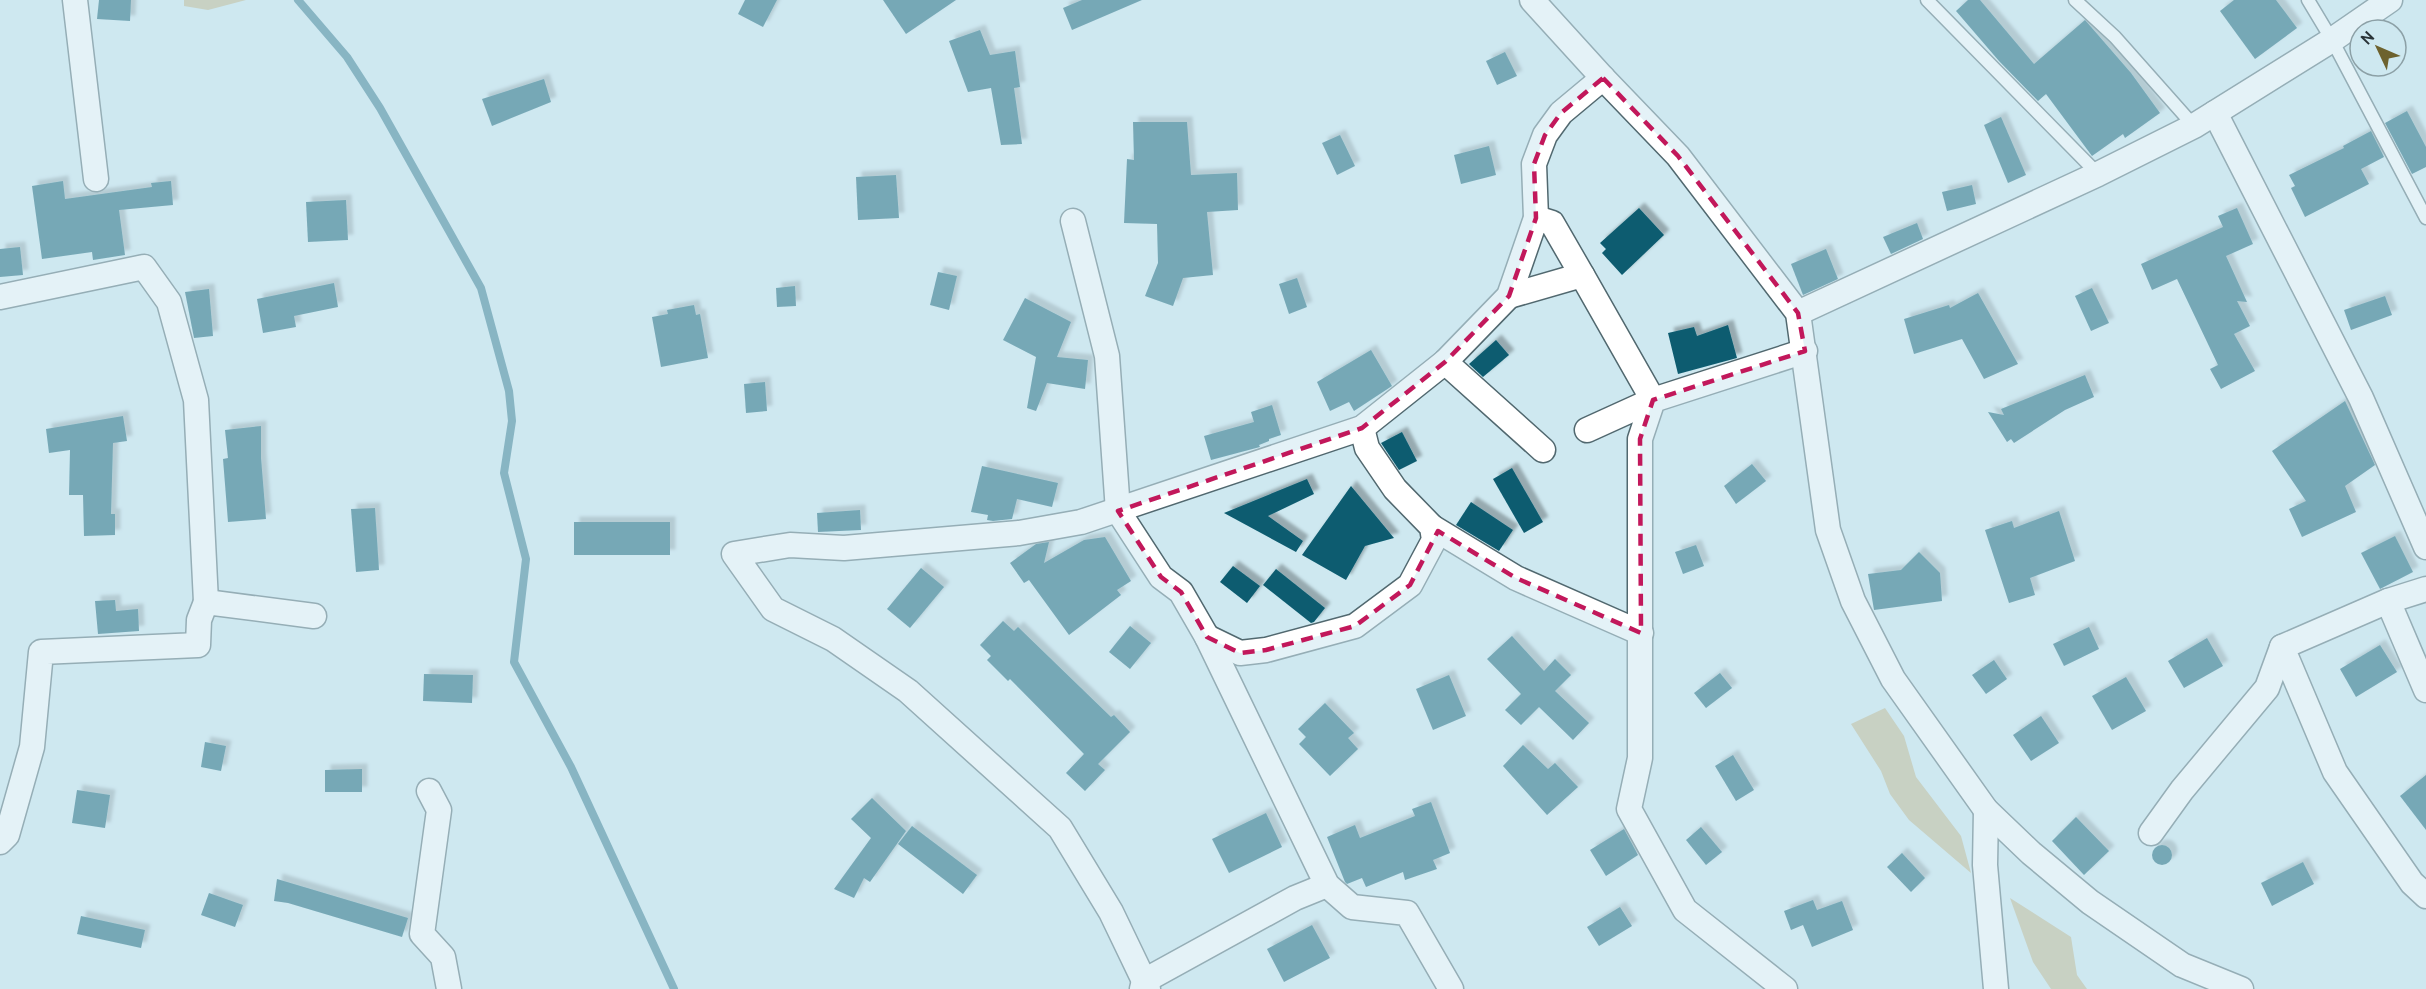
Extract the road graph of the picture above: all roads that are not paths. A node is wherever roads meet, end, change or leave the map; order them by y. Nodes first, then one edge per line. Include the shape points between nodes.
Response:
1 (75, 0) edge
2 (1532, 0) edge
3 (1927, 0) edge
4 (2075, 0) edge
5 (2308, 0) edge
6 (2390, 0) edge
7 (2332, 40) junction
8 (1603, 78) junction
9 (2215, 113) junction
10 (2194, 126) junction
11 (2098, 174) junction
12 (96, 178) dead end
13 (1536, 218) junction
14 (2426, 218) edge
15 (1073, 221) dead end
16 (1582, 275) junction
17 (1509, 296) junction
18 (0, 297) edge
19 (1798, 313) junction
20 (1805, 351) junction
21 (1445, 363) junction
22 (1653, 399) junction
23 (1362, 428) junction
24 (1587, 430) dead end
25 (1543, 450) dead end
26 (1118, 511) junction
27 (1432, 527) junction
28 (2426, 548) edge
29 (2426, 589) edge
30 (2388, 601) junction
31 (206, 602) junction
32 (314, 616) dead end
33 (1641, 633) junction
34 (1207, 637) junction
35 (2282, 647) junction
36 (2426, 690) edge
37 (429, 791) dead end
38 (1986, 810) junction
39 (2151, 833) dead end
40 (0, 842) edge
41 (1327, 885) junction
42 (2426, 897) edge
43 (1145, 986) edge
44 (449, 989) edge
45 (1451, 989) edge
46 (1785, 989) edge
47 (1996, 989) edge
48 (2241, 989) edge

1 - 12 street
2 - 8 street
3 - 11 lane
4 - 10 lane via 2115,37
5 - 7 lane
6 - 7 street
7 - 9 street
7 - 14 lane
8 - 13 street via 1561,113 1545,135 1533,164
8 - 19 street via 1678,156
9 - 10 street
9 - 28 street via 2361,398
10 - 11 street
11 - 19 street
13 - 16 street via 1552,223
13 - 17 street
15 - 26 street via 1107,356
16 - 17 street
16 - 22 street
17 - 21 street
18 - 31 street via 144,267 169,302 196,400
19 - 20 street
20 - 22 street
20 - 38 street via 1828,530 1853,601 1893,679
21 - 23 street
21 - 25 street
22 - 24 street
22 - 33 street via 1640,439
23 - 26 street
23 - 27 street via 1367,448 1395,489
26 - 34 street via 1161,577 1181,592
26 - 43 street via 1019,533 844,548 790,545 734,554 773,609 833,639 908,691 1060,828 1111,912
27 - 33 street via 1516,578
27 - 34 street via 1434,540 1410,585 1354,626 1266,650 1240,653
29 - 30 street
30 - 35 street
30 - 36 street
31 - 32 street
31 - 40 street via 199,620 198,645 41,652 32,747 7,836
33 - 46 street via 1640,758 1629,809 1685,910
34 - 41 street
35 - 39 street via 2267,687
35 - 42 street via 2335,772 2412,883
37 - 44 street via 439,810 422,934 443,957
38 - 47 street via 1985,865
38 - 48 street via 2099,909 2182,965
41 - 43 street via 1295,898
41 - 45 street via 1352,907 1407,913

